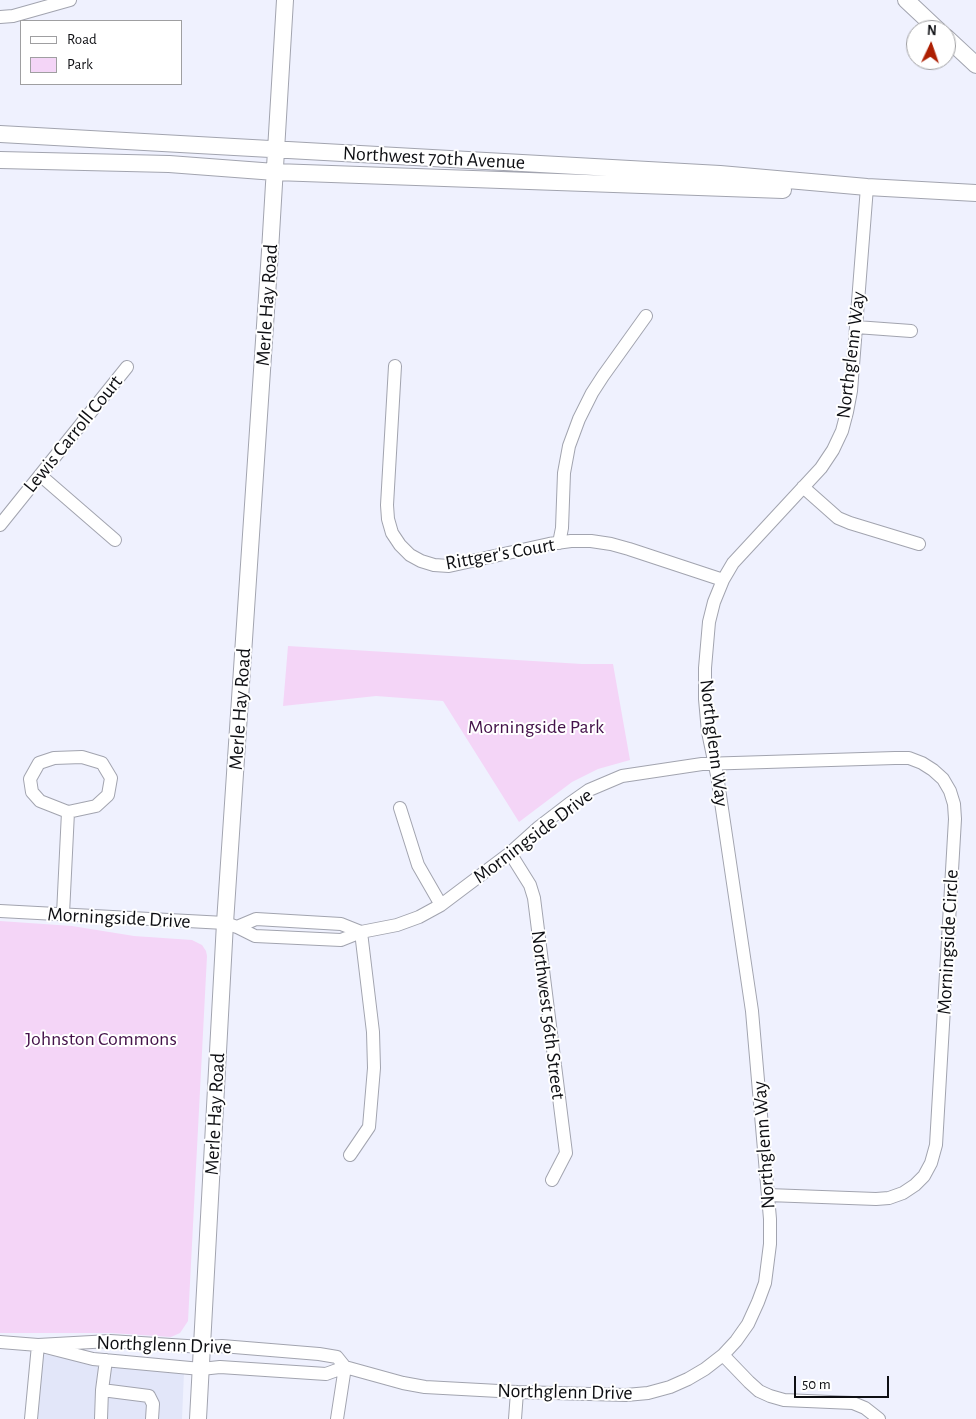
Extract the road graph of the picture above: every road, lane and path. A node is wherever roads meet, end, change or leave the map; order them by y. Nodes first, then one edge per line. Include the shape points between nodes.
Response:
1 (70, 0) edge
2 (285, 0) edge
3 (906, 0) edge
4 (0, 17) edge
5 (927, 20) edge
6 (956, 46) edge
7 (976, 65) edge
8 (0, 134) edge
9 (277, 150) junction
10 (0, 160) edge
11 (275, 172) junction
12 (867, 187) junction
13 (976, 192) edge
14 (646, 316) dead end
15 (856, 327) junction
16 (911, 331) dead end
17 (395, 366) dead end
18 (127, 367) dead end
19 (40, 475) junction
20 (803, 487) junction
21 (0, 525) edge
22 (115, 540) dead end
23 (559, 543) junction
24 (919, 544) dead end
25 (723, 580) junction
26 (715, 764) junction
27 (400, 808) dead end
28 (68, 812) junction
29 (510, 853) junction
30 (441, 905) junction
31 (0, 911) edge
32 (63, 914) junction
33 (231, 925) junction
34 (361, 932) junction
35 (350, 1155) dead end
36 (552, 1180) dead end
37 (768, 1195) junction
38 (765, 1283) joint
39 (0, 1342) edge
40 (38, 1345) junction
41 (202, 1347) junction
42 (723, 1354) junction
43 (106, 1360) junction
44 (346, 1367) junction
45 (201, 1369) junction
46 (102, 1390) junction
47 (517, 1392) junction
48 (31, 1419) edge
49 (101, 1419) edge
50 (152, 1419) edge
51 (198, 1419) edge
52 (337, 1419) edge
53 (515, 1419) edge
54 (879, 1419) edge

1 - 4 street
2 - 9 main road, Merle Hay Road
3 - 5 main road
6 - 7 main road
8 - 9 main road, Northwest 70th Avenue
9 - 11 main road, Merle Hay Road
9 - 12 main road, Northwest 70th Avenue via 710,174
10 - 11 main road, Northwest 70th Avenue via 169,164
11 - 12 main road, Northwest 70th Avenue via 828,192
11 - 33 main road, Merle Hay Road
12 - 13 main road, Northwest 70th Avenue
12 - 15 street, Northglenn Way
14 - 23 street via 592,392 579,419 564,473
15 - 16 street
15 - 20 street, Northglenn Way via 851,391 842,431 821,468
17 - 23 street, Rittger's Court via 387,505 392,533 400,545 421,561 449,566
18 - 19 street, Lewis Carroll Court
19 - 21 street, Lewis Carroll Court
19 - 22 street
20 - 24 street via 838,518
20 - 25 street, Northglenn Way via 733,563
23 - 25 street, Rittger's Court via 591,541 611,544
25 - 26 street, Northglenn Way via 708,622 705,668 708,732
26 - 29 street, Morningside Drive via 650,771 608,781 568,804
26 - 37 street, Northglenn Way via 752,1011
26 - 37 street, Morningside Circle via 909,758 922,763 943,779 954,804 936,1145 932,1163 915,1185 889,1198
27 - 30 street via 418,865
28 - 28 street via 96,806 108,795 111,778 102,763 82,757 54,758 39,763 30,779 32,792 40,801
28 - 32 street
29 - 30 street, Morningside Drive
29 - 36 street, Northwest 56th Street via 527,879 534,898 566,1153
30 - 34 street, Morningside Drive via 397,925
31 - 32 street, Morningside Drive
32 - 33 street, Morningside Drive
33 - 34 street, Morningside Drive via 255,936 341,940
33 - 41 main road, Merle Hay Road
34 - 35 street via 374,1068 369,1127
37 - 38 street, Northglenn Way via 770,1244
38 - 42 street, Northglenn Drive via 748,1324
39 - 40 street, Northglenn Drive
40 - 41 street, Northglenn Drive via 110,1341
40 - 43 street, Northglenn Drive
40 - 48 street
41 - 44 street, Northglenn Drive via 319,1354 338,1357
41 - 45 main road, Merle Hay Road
42 - 47 street, Northglenn Drive via 688,1380 648,1393
42 - 54 street via 759,1391 770,1396 784,1400 853,1403
43 - 45 street, Northglenn Drive
43 - 46 street
44 - 45 street, Northglenn Drive via 326,1374 220,1367
44 - 47 street, Northglenn Drive via 425,1387
44 - 52 street
45 - 51 main road, Merle Hay Road
46 - 49 street
46 - 50 street via 149,1396
47 - 53 street

